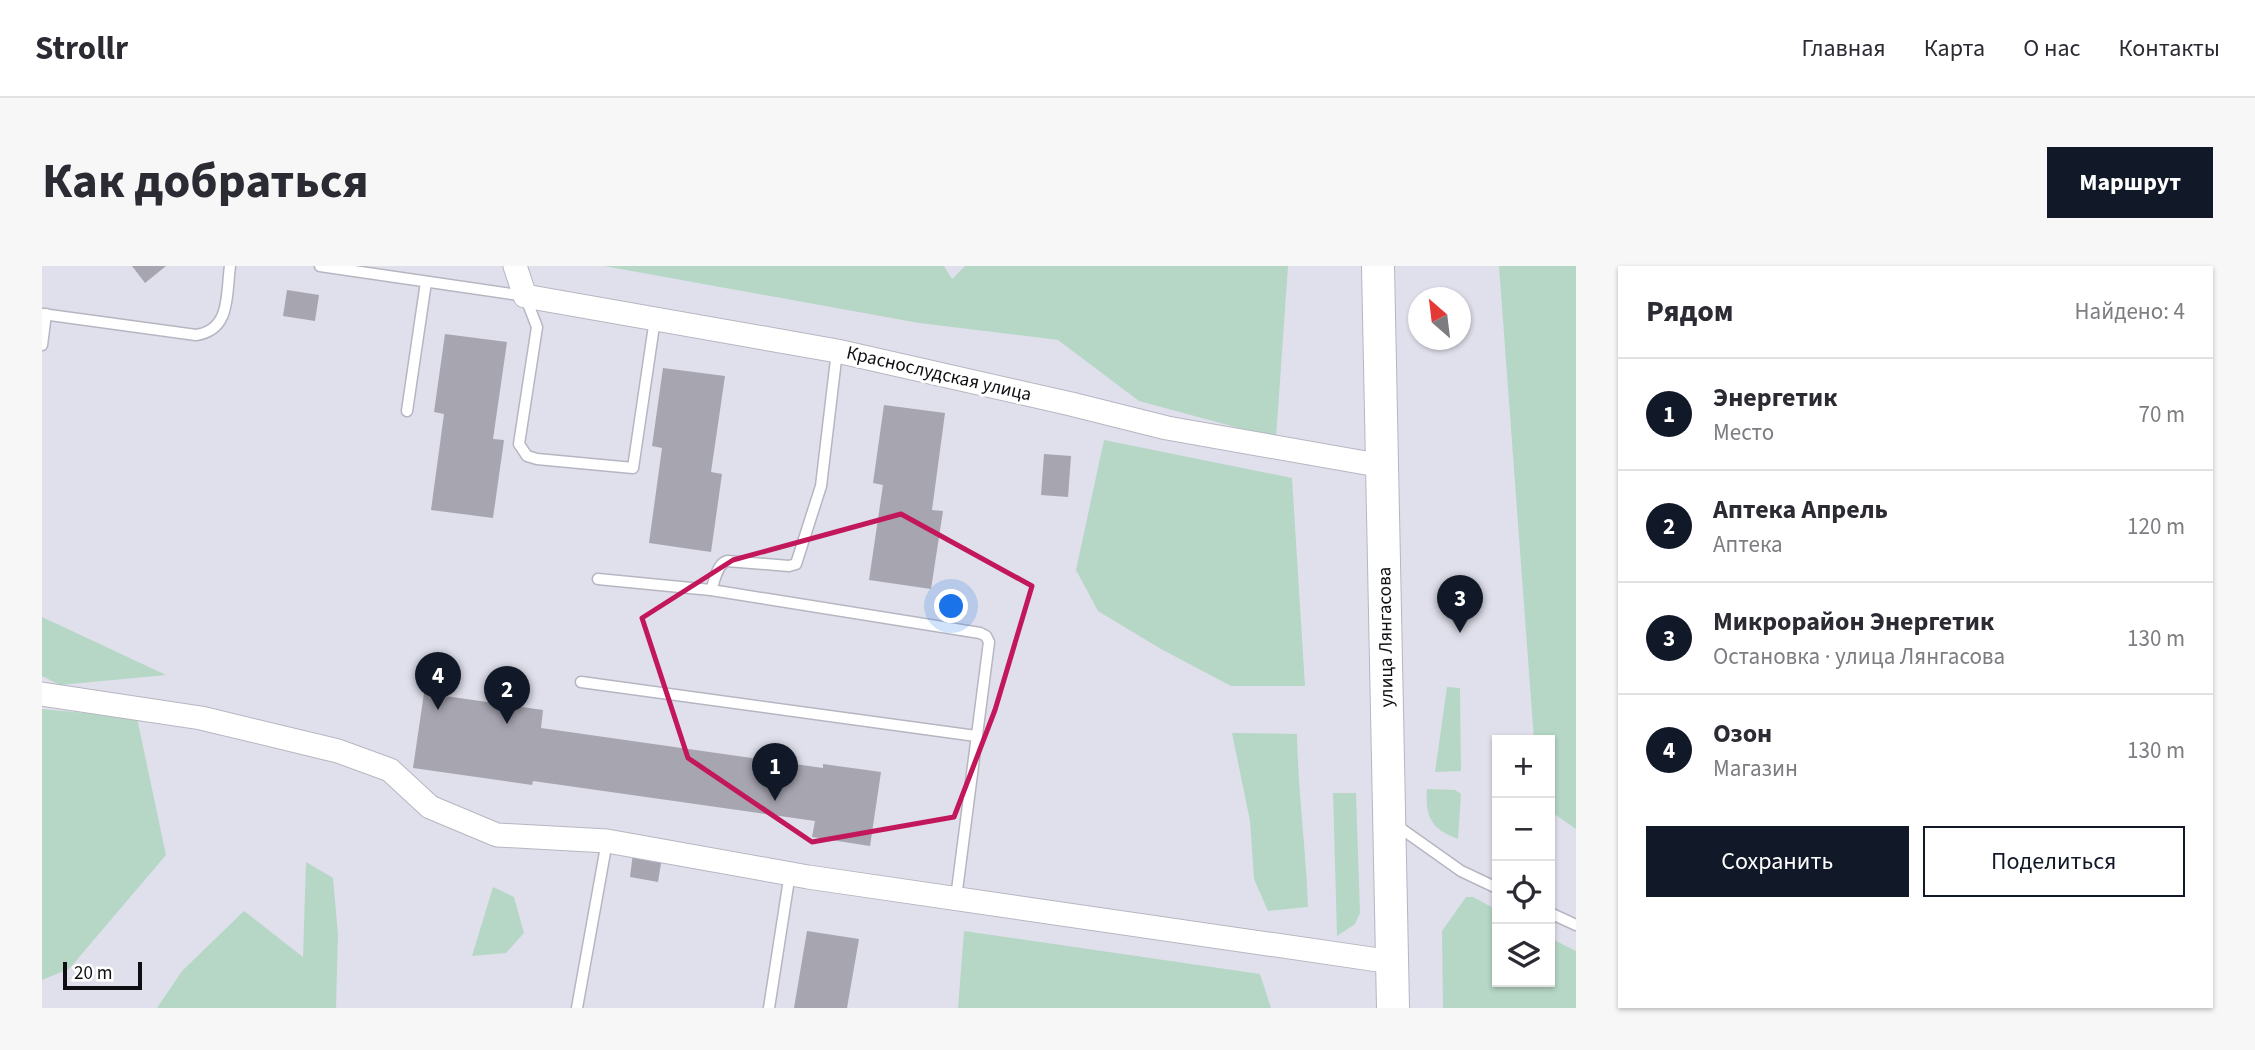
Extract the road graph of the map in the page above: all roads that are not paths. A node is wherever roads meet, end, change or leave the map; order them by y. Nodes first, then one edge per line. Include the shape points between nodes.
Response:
1 (230, 266) edge
2 (320, 266) edge
3 (515, 266) edge
4 (1378, 266) edge
5 (426, 282) junction
6 (525, 296) junction
7 (44, 314) edge
8 (655, 319) junction
9 (42, 345) edge
10 (837, 351) junction
11 (407, 411) dead end
12 (1383, 466) junction
13 (598, 579) dead end
14 (711, 590) junction
15 (581, 682) dead end
16 (42, 694) edge
17 (976, 736) junction
18 (1389, 821) junction
19 (607, 841) junction
20 (790, 873) junction
21 (1492, 886) edge
22 (956, 898) junction
23 (1555, 916) edge
24 (1576, 926) edge
25 (1392, 962) junction
26 (577, 1008) edge
27 (769, 1008) edge
28 (1393, 1008) edge

1 - 7 lane via 223,314 219,326 208,334
2 - 5 lane
3 - 6 street
4 - 12 main road, улица Лянгасова
5 - 6 lane
5 - 11 lane
6 - 8 street, Краснослудская улица
6 - 8 lane via 537,327 519,444 527,456 537,459 632,468
7 - 9 lane
8 - 10 street, Краснослудская улица
10 - 12 street, Краснослудская улица via 1167,428
10 - 14 lane via 821,486 796,564 727,561
12 - 18 main road, улица Лянгасова
13 - 14 lane
14 - 17 lane via 986,635 989,642
15 - 17 lane
16 - 19 street via 201,718 338,751 390,770 430,807 497,835
17 - 22 lane
18 - 21 lane via 1461,871
18 - 25 main road, улица Лянгасова
19 - 20 street
19 - 26 lane
20 - 22 street
20 - 27 lane
22 - 25 street
23 - 24 lane
25 - 28 main road, улица Лянгасова

